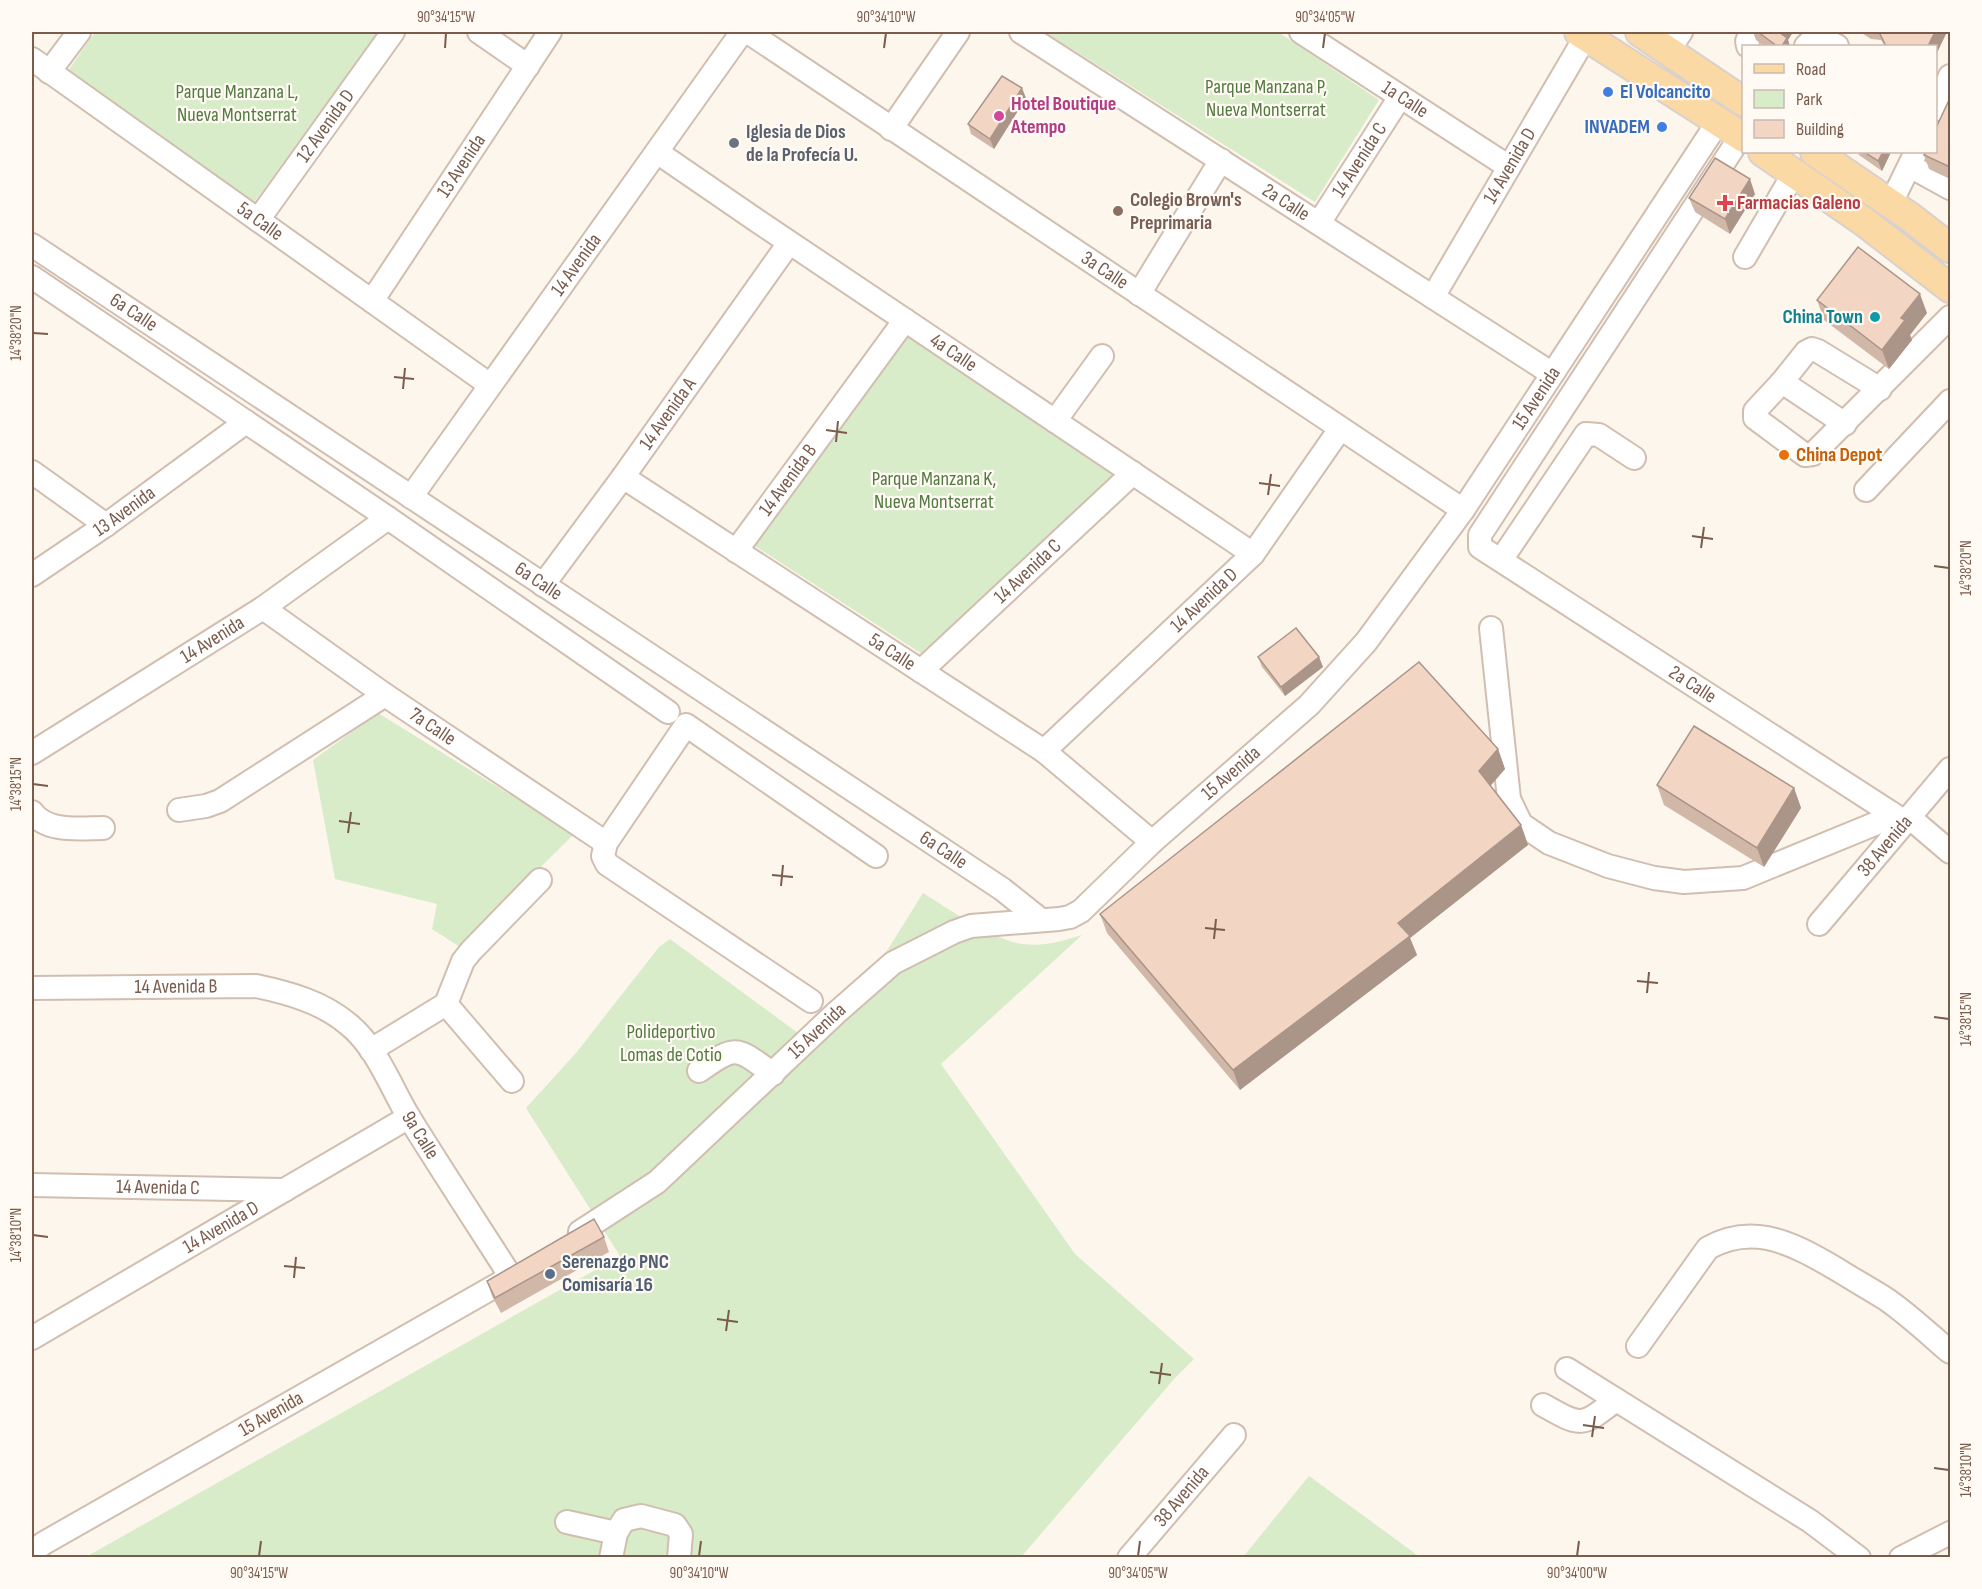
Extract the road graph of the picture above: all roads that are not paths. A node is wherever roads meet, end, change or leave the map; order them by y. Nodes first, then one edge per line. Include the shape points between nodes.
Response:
1 (79, 32) edge
2 (393, 32) edge
3 (479, 32) edge
4 (550, 32) edge
5 (742, 32) edge
6 (748, 32) edge
7 (958, 32) edge
8 (1021, 32) edge
9 (1301, 32) edge
10 (1640, 32) edge
11 (1584, 33) edge
12 (1675, 41) edge
13 (1807, 45) edge
14 (1835, 45) edge
15 (40, 65) edge
16 (528, 66) junction
17 (1950, 76) edge
18 (1400, 97) junction
19 (1742, 101) edge
20 (1937, 105) edge
21 (891, 129) junction
22 (1741, 137) edge
23 (657, 152) junction
24 (1765, 153) edge
25 (1818, 153) edge
26 (1913, 159) edge
27 (1221, 160) junction
28 (1846, 162) edge
29 (1509, 167) junction
30 (1794, 172) junction
31 (1950, 188) edge
32 (1891, 203) junction
33 (258, 220) junction
34 (1319, 223) junction
35 (789, 243) junction
36 (32, 245) edge
37 (1950, 248) edge
38 (1745, 257) dead end
39 (32, 277) edge
40 (1950, 288) edge
41 (1139, 294) junction
42 (1433, 297) junction
43 (372, 301) junction
44 (1950, 317) edge
45 (905, 320) junction
46 (1101, 356) dead end
47 (1551, 373) junction
48 (1782, 382) junction
49 (490, 385) junction
50 (1880, 389) junction
51 (1950, 401) edge
52 (1056, 421) junction
53 (246, 422) junction
54 (1845, 424) junction
55 (1340, 429) junction
56 (1634, 458) dead end
57 (32, 472) edge
58 (1133, 473) junction
59 (623, 477) junction
60 (1866, 490) dead end
61 (411, 497) junction
62 (1463, 510) junction
63 (388, 518) junction
64 (106, 525) junction
65 (736, 551) junction
66 (1253, 554) junction
67 (1501, 560) junction
68 (32, 575) edge
69 (543, 585) junction
70 (263, 608) junction
71 (1491, 628) dead end
72 (921, 671) junction
73 (385, 695) junction
74 (668, 712) dead end
75 (1044, 751) junction
76 (32, 753) edge
77 (1950, 769) edge
78 (179, 810) dead end
79 (32, 812) edge
80 (1902, 817) junction
81 (103, 828) dead end
82 (1152, 842) junction
83 (606, 843) junction
84 (1950, 852) edge
85 (876, 856) dead end
86 (540, 879) dead end
87 (1041, 920) junction
88 (1819, 924) dead end
89 (32, 988) edge
90 (811, 1001) dead end
91 (446, 1004) junction
92 (319, 1005) joint
93 (371, 1050) junction
94 (699, 1071) dead end
95 (772, 1074) junction
96 (512, 1081) dead end
97 (409, 1117) junction
98 (32, 1185) edge
99 (285, 1190) junction
100 (580, 1232) edge
101 (511, 1277) joint
102 (32, 1338) edge
103 (1638, 1346) dead end
104 (1950, 1352) edge
105 (1567, 1370) dead end
106 (1616, 1400) junction
107 (1543, 1405) dead end
108 (1234, 1435) dead end
109 (567, 1522) dead end
110 (616, 1533) junction
111 (1950, 1533) edge
112 (32, 1551) edge
113 (611, 1557) edge
114 (679, 1557) edge
115 (1129, 1557) edge
116 (1859, 1557) edge
117 (1901, 1557) edge

1 - 15 street
2 - 33 street, 12 Avenida D
3 - 16 street
4 - 16 street, 13 Avenida
5 - 23 street, 14 Avenida
6 - 21 street, 3a Calle
7 - 21 street
8 - 27 street, 2a Calle
9 - 18 street, 1a Calle
10 - 12 main road
11 - 22 main road
11 - 29 street, 14 Avenida D
12 - 19 main road
13 - 14 street via 1810,41 1827,40
15 - 33 street, 5a Calle
16 - 43 street, 13 Avenida
17 - 20 street
18 - 29 street, 1a Calle
18 - 34 street, 14 Avenida C
21 - 41 street, 3a Calle
22 - 47 street, 15 Avenida
22 - 67 street, 2a Calle via 1480,535 1480,547
23 - 35 street, 4a Calle
23 - 49 street, 14 Avenida
24 - 30 main road
25 - 28 main road
26 - 31 street
26 - 32 street
27 - 34 street, 2a Calle
27 - 41 street
28 - 32 main road
29 - 42 street, 14 Avenida D
30 - 38 street
30 - 40 main road
32 - 37 main road
33 - 43 street, 5a Calle
34 - 42 street, 2a Calle
35 - 45 street, 4a Calle
35 - 59 street, 14 Avenida A
36 - 61 street, 6a Calle
39 - 53 street, 6a Calle
41 - 55 street, 3a Calle
42 - 47 street, 2a Calle
43 - 49 street, 5a Calle
44 - 50 street
45 - 52 street, 4a Calle
45 - 65 street, 14 Avenida B
46 - 52 street
47 - 62 street, 15 Avenida
48 - 50 street via 1812,349
48 - 54 street
48 - 54 street via 1755,411 1755,418 1805,455 1813,454
49 - 61 street, 14 Avenida
50 - 54 street
51 - 60 street
52 - 58 street, 4a Calle
53 - 63 street, 6a Calle
53 - 64 street, 13 Avenida
55 - 62 street, 3a Calle
55 - 66 street, 14 Avenida D
56 - 67 street via 1599,435 1586,434
57 - 64 street
58 - 66 street, 4a Calle
58 - 72 street, 14 Avenida C
59 - 65 street, 5a Calle
59 - 69 street, 14 Avenida A
61 - 69 street, 6a Calle
62 - 82 street, 15 Avenida via 1366,642 1310,705
63 - 70 street, 14 Avenida
63 - 74 street, 6a Calle
64 - 68 street, 13 Avenida
65 - 72 street, 5a Calle
66 - 75 street, 14 Avenida D
67 - 80 street, 2a Calle
69 - 87 street, 6a Calle via 1002,890
70 - 73 street, 7a Calle
70 - 76 street, 14 Avenida
71 - 80 street via 1509,799 1521,824 1549,843 1608,866 1654,878 1716,881 1743,878 1877,823
72 - 75 street, 5a Calle
73 - 78 street via 220,801
73 - 83 street, 7a Calle
75 - 82 street, 5a Calle
77 - 80 street, 38 Avenida
79 - 81 street via 36,818 66,828
80 - 84 street, 2a Calle
80 - 88 street, 38 Avenida
82 - 87 street, 15 Avenida via 1081,911 1070,917
83 - 85 street via 686,725
83 - 90 street via 603,856 607,864
86 - 91 street via 471,951
87 - 95 street, 15 Avenida via 971,926 893,963
89 - 92 street, 14 Avenida B via 256,986
91 - 93 street
91 - 96 street
92 - 93 street, 9a Calle via 349,1024
93 - 97 street, 9a Calle
94 - 95 street via 724,1053 737,1051
95 - 100 street, 15 Avenida via 657,1182
97 - 99 street, 14 Avenida D
97 - 101 street, 9a Calle
98 - 99 street, 14 Avenida C
99 - 102 street, 14 Avenida D
101 - 112 street, 15 Avenida
103 - 104 street via 1708,1248 1728,1239 1752,1237 1797,1248 1829,1265 1887,1300
105 - 106 street
106 - 107 street via 1583,1422 1570,1421
106 - 116 street via 1810,1521
108 - 115 street, 38 Avenida
109 - 110 street
110 - 113 street
110 - 114 street via 624,1520 640,1516 675,1525 681,1534
111 - 117 street

